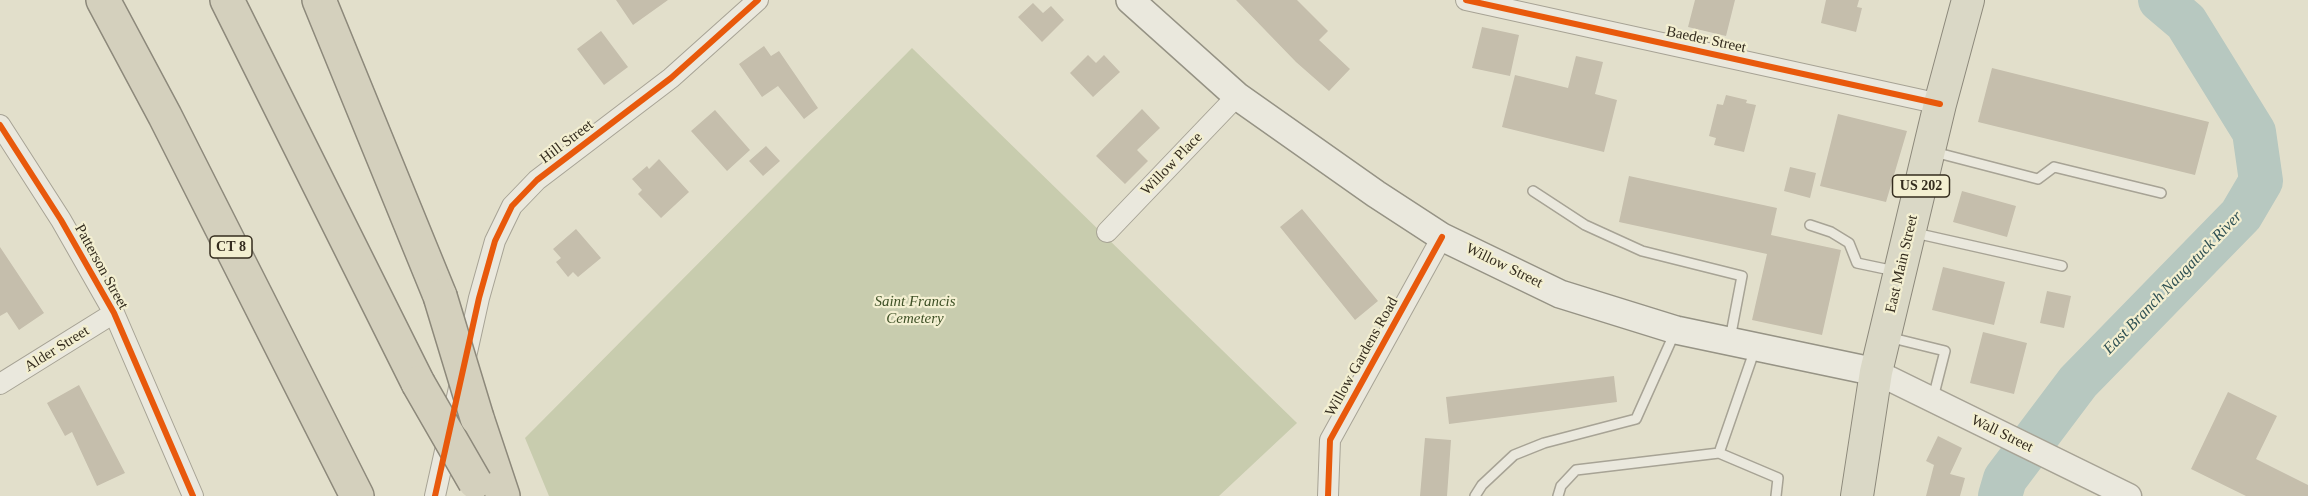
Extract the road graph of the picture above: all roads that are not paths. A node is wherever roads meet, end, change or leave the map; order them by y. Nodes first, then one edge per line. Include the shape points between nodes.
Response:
1 (103, 0) edge
2 (227, 0) edge
3 (319, 0) edge
4 (758, 0) edge
5 (1130, 0) edge
6 (1466, 0) edge
7 (1968, 0) edge
8 (1237, 96) junction
9 (1940, 104) junction
10 (0, 125) edge
11 (1929, 151) junction
12 (1533, 191) dead end
13 (2161, 193) dead end
14 (1810, 225) dead end
15 (1107, 232) dead end
16 (1910, 232) junction
17 (1443, 237) junction
18 (2062, 266) dead end
19 (1900, 272) junction
20 (114, 313) junction
21 (1676, 330) junction
22 (1885, 336) junction
23 (1743, 344) junction
24 (1876, 372) junction
25 (0, 384) edge
26 (1933, 400) junction
27 (1719, 453) junction
28 (487, 491) edge
29 (193, 496) edge
30 (357, 496) edge
31 (435, 496) edge
32 (1328, 496) edge
33 (1475, 496) edge
34 (1558, 496) edge
35 (1776, 496) edge
36 (1857, 496) edge
37 (2129, 496) edge

1 - 30 highway, CT 8
2 - 28 highway, bridge via 418,383
3 - 28 highway, bridge via 440,296 477,418
4 - 31 street, Hill Street via 672,78 537,180 513,206 495,241 479,298
5 - 8 main road, Willow Street
6 - 9 street, Baeder Street
7 - 9 highway, East Main Street / US 202
8 - 15 street, Willow Place
8 - 17 main road, Willow Street
9 - 11 highway, East Main Street / US 202
10 - 20 street, Patterson Street
11 - 13 lane via 2038,179 2054,167
11 - 16 highway, East Main Street / US 202
12 - 23 lane via 1585,225 1642,250 1742,276
14 - 19 lane via 1849,243 1857,263
16 - 18 lane
16 - 19 highway, East Main Street / US 202
17 - 21 main road, Willow Street via 1560,294
17 - 32 street, Willow Gardens Road via 1330,440
19 - 22 highway, East Main Street / US 202
20 - 25 street, Alder Street
20 - 29 street, Patterson Street
21 - 23 main road, Willow Street
21 - 33 lane via 1636,419 1544,443 1514,455
22 - 24 highway, East Main Street / US 202
22 - 26 lane via 1945,351
23 - 24 main road, Willow Street
23 - 27 lane
24 - 26 street, Wall Street
24 - 36 highway, East Main Street / US 202
26 - 37 street, Wall Street
27 - 34 lane via 1576,470 1561,486
27 - 35 lane via 1778,478

